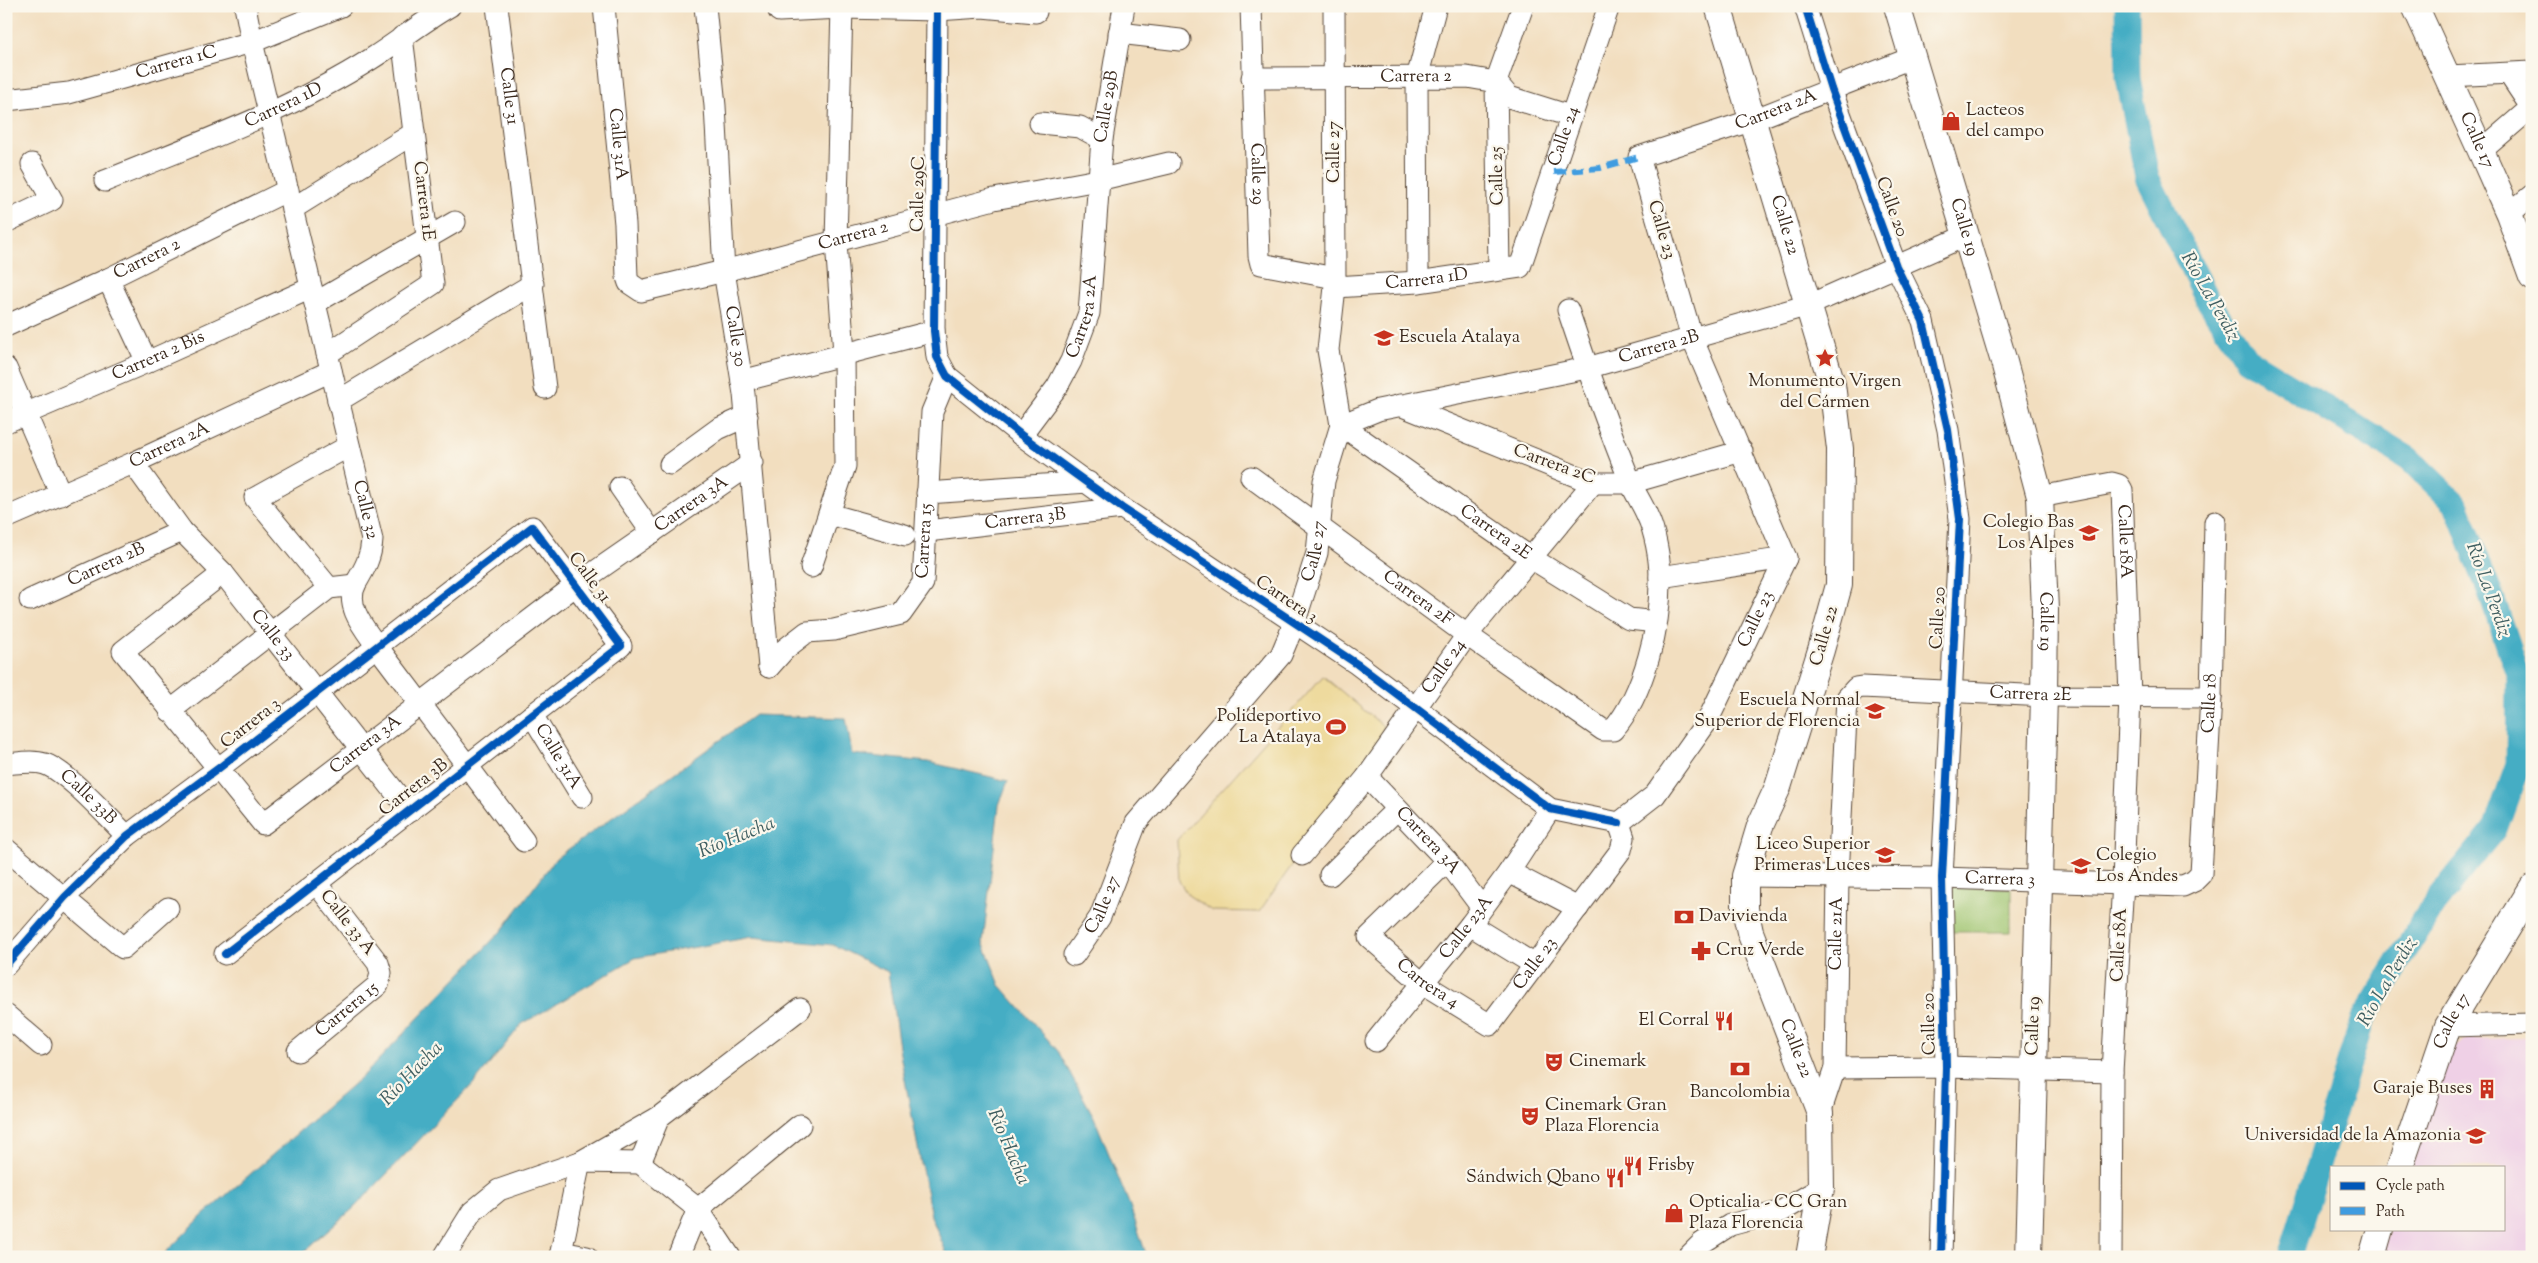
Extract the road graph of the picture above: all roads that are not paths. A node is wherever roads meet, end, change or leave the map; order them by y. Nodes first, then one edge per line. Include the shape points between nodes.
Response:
1 (246, 6) edge
2 (341, 6) edge
3 (450, 6) edge
4 (497, 6) edge
5 (604, 6) edge
6 (705, 6) edge
7 (1124, 6) edge
8 (1251, 6) edge
9 (1334, 6) edge
10 (1522, 6) edge
11 (1609, 6) edge
12 (1718, 6) edge
13 (1805, 6) edge
14 (1896, 6) edge
15 (2416, 6) edge
16 (842, 7) edge
17 (982, 7) edge
18 (1432, 8) edge
19 (937, 10) junction
20 (779, 11) dead end
21 (1036, 12) dead end
22 (1119, 33) junction
23 (402, 37) junction
24 (1180, 40) dead end
25 (252, 42) junction
26 (1911, 58) junction
27 (2532, 72) edge
28 (2509, 74) junction
29 (2448, 76) junction
30 (1252, 78) junction
31 (1335, 78) junction
32 (1417, 78) junction
33 (1496, 82) junction
34 (1831, 89) junction
35 (6, 100) edge
36 (2531, 107) edge
37 (269, 114) junction
38 (1570, 116) junction
39 (1752, 120) junction
40 (1040, 123) dead end
41 (414, 133) junction
42 (1102, 139) junction
43 (2481, 150) junction
44 (1639, 157) joint
45 (1170, 163) dead end
46 (32, 164) dead end
47 (1098, 180) junction
48 (105, 181) dead end
49 (2532, 195) edge
50 (290, 199) junction
51 (2509, 214) junction
52 (934, 215) junction
53 (6, 222) edge
54 (455, 222) dead end
55 (1964, 236) junction
56 (428, 239) junction
57 (836, 242) junction
58 (1896, 266) junction
59 (1509, 268) junction
60 (724, 271) junction
61 (2532, 277) edge
62 (108, 279) junction
63 (1418, 282) junction
64 (629, 283) joint
65 (1335, 283) junction
66 (533, 284) junction
67 (313, 295) junction
68 (1809, 305) junction
69 (1568, 310) dead end
70 (6, 326) edge
71 (934, 331) junction
72 (1692, 338) junction
73 (844, 353) junction
74 (147, 362) junction
75 (329, 362) junction
76 (6, 368) edge
77 (1587, 368) junction
78 (947, 376) junction
79 (742, 381) junction
80 (545, 388) dead end
81 (338, 400) junction
82 (1399, 405) junction
83 (26, 413) junction
84 (747, 416) junction
85 (6, 422) edge
86 (1341, 426) junction
87 (1021, 435) junction
88 (349, 446) junction
89 (1742, 451) junction
90 (134, 463) junction
91 (752, 463) junction
92 (670, 464) dead end
93 (1251, 477) dead end
94 (1088, 482) junction
95 (1593, 483) junction
96 (1630, 483) junction
97 (620, 487) dead end
98 (928, 493) junction
99 (60, 495) junction
100 (2040, 496) junction
101 (1122, 508) junction
102 (830, 514) junction
103 (6, 518) edge
104 (2215, 522) dead end
105 (1320, 526) junction
106 (532, 527) joint
107 (182, 531) junction
108 (927, 531) junction
109 (652, 533) junction
110 (905, 535) dead end
111 (1531, 558) junction
112 (1786, 558) junction
113 (810, 567) dead end
114 (223, 573) junction
115 (1660, 577) junction
116 (355, 585) junction
117 (576, 585) junction
118 (329, 588) junction
119 (30, 600) dead end
120 (1656, 622) junction
121 (1294, 624) junction
122 (270, 632) junction
123 (1467, 636) junction
124 (376, 645) junction
125 (621, 646) joint
126 (769, 667) joint
127 (1950, 690) junction
128 (316, 692) junction
129 (1851, 692) joint
130 (2044, 696) junction
131 (2130, 696) junction
132 (2211, 697) junction
133 (421, 703) junction
134 (1416, 710) junction
135 (170, 711) junction
136 (532, 715) junction
137 (360, 749) junction
138 (6, 764) edge
139 (468, 766) junction
140 (219, 768) junction
141 (1368, 777) junction
142 (582, 797) dead end
143 (1397, 809) junction
144 (1550, 809) junction
145 (410, 811) junction
146 (1619, 823) junction
147 (127, 836) junction
148 (524, 841) dead end
149 (6, 849) edge
150 (1302, 854) dead end
151 (1447, 861) junction
152 (1509, 872) junction
153 (1330, 875) dead end
154 (1744, 876) junction
155 (1838, 877) junction
156 (1942, 878) junction
157 (2194, 881) joint
158 (2038, 882) junction
159 (2124, 882) junction
160 (316, 884) junction
161 (2532, 888) edge
162 (65, 897) junction
163 (168, 908) dead end
164 (1578, 908) junction
165 (1476, 916) junction
166 (225, 954) dead end
167 (1074, 955) dead end
168 (378, 963) joint
169 (6, 965) edge
170 (1535, 965) junction
171 (1422, 983) junction
172 (800, 1009) dead end
173 (6, 1015) edge
174 (2532, 1024) edge
175 (1490, 1025) joint
176 (2448, 1026) junction
177 (1376, 1041) dead end
178 (41, 1045) dead end
179 (298, 1051) dead end
180 (1946, 1067) junction
181 (1836, 1068) junction
182 (2033, 1071) junction
183 (2112, 1072) junction
184 (1820, 1113) junction
185 (659, 1117) junction
186 (800, 1125) dead end
187 (580, 1162) junction
188 (640, 1163) junction
189 (2400, 1166) edge
190 (1821, 1188) junction
191 (698, 1209) junction
192 (1782, 1211) junction
193 (1816, 1221) junction
194 (2380, 1230) edge
195 (560, 1254) edge
196 (444, 1257) edge
197 (587, 1257) edge
198 (678, 1257) edge
199 (730, 1257) edge
200 (1688, 1257) edge
201 (1809, 1257) edge
202 (1941, 1257) edge
203 (2029, 1257) edge
204 (2111, 1257) edge
205 (2372, 1257) edge

1 - 25 street, Calle 32
2 - 25 street, Carrera 1C
3 - 23 street, Carrera 1D
4 - 66 street, Calle 31
5 - 64 street, Calle 31A
6 - 60 street, Calle 30 via 715,106
7 - 22 street, Calle 29B
8 - 30 street, Calle 29
9 - 31 street, Calle 27
10 - 33 street, Calle 25
11 - 38 street, Calle 24
12 - 39 main road, Calle 22
13 - 34 street, Calle 20
14 - 26 main road, Calle 19
15 - 29 main road, Calle 17
16 - 19 street
16 - 20 street
16 - 57 street
17 - 19 street
17 - 21 street
18 - 32 street
19 - 52 street, Calle 29C
22 - 24 street
22 - 42 street, Calle 29B
23 - 37 street, Carrera 1D via 371,59
23 - 41 street
25 - 35 street, Carrera 1C via 69,93
25 - 37 street, Calle 32
26 - 34 street, Carrera 2A
26 - 55 main road, Calle 19
27 - 28 street
28 - 29 street
28 - 36 street
29 - 43 main road, Calle 17
30 - 31 street, Carrera 2
30 - 65 street, Calle 29 via 1258,256 1261,264
31 - 32 street, Carrera 2
31 - 65 street, Calle 27
32 - 33 street, Carrera 2 via 1467,77
32 - 63 street
33 - 38 street via 1509,97
33 - 59 street, Calle 25
34 - 39 street, Carrera 2A
34 - 58 street, Calle 20
36 - 43 street
37 - 48 street, Carrera 1D
37 - 50 street, Calle 32
38 - 59 street, Calle 24 via 1554,172
39 - 44 street, Carrera 2A
39 - 68 main road, Calle 22
40 - 42 street via 1080,127
41 - 50 street, Carrera 1E
41 - 56 street, Carrera 1E
42 - 47 street, Calle 29B
43 - 51 main road, Calle 17
44 - 72 street, Calle 23
45 - 47 street, Carrera 2
46 - 53 street via 52,200
47 - 52 street, Carrera 2 via 994,199
47 - 87 street, Carrera 2A via 1089,314 1062,379
49 - 51 street
50 - 62 street, Carrera 2
50 - 67 street, Calle 32
51 - 61 main road, Calle 17
52 - 57 street, Carrera 2
52 - 71 street, Calle 29C
54 - 56 street
55 - 58 street, Carrera 2B
55 - 100 main road, Calle 19 via 2004,362
56 - 67 street
56 - 75 street, Carrera 1E via 433,284
57 - 60 street, Carrera 2
57 - 73 street
58 - 68 street, Carrera 2B
58 - 127 street, Calle 20 via 1923,320 1948,430 1960,518
59 - 63 street, Carrera 1D
60 - 64 street, Carrera 2 via 641,291
60 - 79 street, Calle 30
62 - 70 street, Carrera 2
62 - 74 street
63 - 65 street, Carrera 1D
65 - 86 street, Calle 27 via 1328,350
66 - 80 street
66 - 81 street
67 - 74 street, Carrera 2 Bis
67 - 75 street, Calle 32
68 - 72 street, Carrera 2B
68 - 154 main road, Calle 22 via 1832,384 1840,449 1839,585 1778,787 1760,826
69 - 77 street
71 - 73 street
71 - 78 street, Calle 29C via 937,357
72 - 77 street, Carrera 2B
72 - 89 street, Calle 23
73 - 79 street
73 - 102 street via 845,466
74 - 83 street, Carrera 2 Bis
75 - 81 street, Calle 32
75 - 90 street, Carrera 2A
76 - 83 street
77 - 82 street, Carrera 2B
77 - 96 street
78 - 87 street, Carrera 3
78 - 98 street, Carrera 15 via 932,412
79 - 84 street, Calle 30
81 - 88 street, Calle 32
82 - 86 street, Carrera 2B
82 - 95 street, Carrera 2C
83 - 85 street, Carrera 2 Bis
83 - 99 street
84 - 91 street, Calle 30
84 - 92 street via 718,429
86 - 105 street, Calle 27 via 1324,480
86 - 111 street, Carrera 2E
87 - 94 street, Carrera 3
88 - 116 street, Calle 32 via 372,540 371,554
88 - 118 street via 255,498
89 - 96 street, Carrera 2C
89 - 112 street, Calle 23
90 - 99 street, Carrera 2A
90 - 107 street, Calle 33
91 - 109 street, Carrera 3A
91 - 126 street, Calle 30
93 - 105 street, Carrera 2F
94 - 98 street
94 - 101 street, Carrera 3
95 - 96 street, Carrera 2C
95 - 111 street, Calle 24
96 - 115 street via 1648,516
97 - 109 street
98 - 108 street, Carrera 15
99 - 103 street, Carrera 2A
100 - 130 main road, Calle 19 via 2045,610
100 - 131 street, Calle 18A via 2112,483 2122,490
101 - 108 street, Carrera 3B
101 - 121 street, Carrera 3
102 - 110 street
102 - 113 street
104 - 132 street, Calle 18
105 - 121 street, Calle 27 via 1317,553
105 - 123 street, Carrera 2F
106 - 117 street, Calle 31
106 - 124 street, Carrera 3
107 - 114 street, Calle 33
107 - 119 street, Carrera 2B
108 - 126 street, Carrera 15 via 923,583 901,614 834,630 806,632
109 - 117 street, Carrera 3A
111 - 120 street, Carrera 2E via 1629,619
111 - 123 street, Calle 24
112 - 115 street
112 - 146 street, Calle 23 via 1708,720 1655,795
114 - 122 street, Calle 33
114 - 135 street, Carrera 3A via 123,651
115 - 120 street
116 - 118 street
116 - 124 street, Calle 32 via 354,612
117 - 125 street, Calle 31
117 - 133 street, Carrera 3A
118 - 122 street
120 - 123 street, Carrera 2F via 1644,677 1625,716 1613,730 1603,730
121 - 134 street, Carrera 3 via 1356,664
121 - 167 street, Calle 27 via 1281,655 1136,823 1100,917
122 - 128 street, Calle 33
122 - 135 street
123 - 134 street, Calle 24
124 - 128 street, Carrera 3
124 - 133 street, Calle 32
125 - 136 street, Carrera 3B
127 - 129 street, Carrera 2E via 1863,687
127 - 130 street, Carrera 2E
127 - 156 street, Calle 20
128 - 137 street, Calle 33
128 - 140 street, Carrera 3
129 - 155 street, Calle 21A via 1847,698
130 - 131 street, Carrera 2E
130 - 158 main road, Calle 19
131 - 132 street, Carrera 2E
131 - 159 street, Calle 18A
132 - 157 street, Calle 18 via 2201,874
133 - 137 street, Carrera 3A
133 - 139 street, Calle 32
134 - 141 street, Calle 24
134 - 144 street, Carrera 3
135 - 140 street, Carrera 3A
136 - 139 street, Carrera 3B
136 - 142 street, Calle 31A
137 - 140 street, Carrera 3A via 263,824
137 - 145 street, Calle 33
138 - 147 street, Calle 33B via 45,764 60,772
139 - 145 street, Carrera 3B
139 - 148 street, Calle 32
140 - 147 street, Carrera 3
141 - 143 street, Carrera 3A
141 - 150 street, Calle 24
143 - 151 street, Carrera 3A
143 - 153 street
144 - 146 street, Carrera 3
144 - 152 street, Calle 23A
145 - 160 street, Carrera 3B
146 - 164 street, Calle 23 via 1624,838 1622,850
147 - 162 street, Carrera 3
149 - 162 street
151 - 165 street, Carrera 3A
151 - 171 street, Carrera 4 via 1369,937
152 - 164 street
152 - 165 street, Calle 23A
154 - 155 street, Carrera 3
154 - 184 main road, Calle 22 via 1745,909 1750,932
155 - 156 street, Carrera 3
155 - 181 street, Calle 21A
156 - 158 street, Carrera 3
156 - 180 street, Calle 20
157 - 159 street, Carrera 3 via 2184,886
158 - 159 street, Carrera 3
158 - 182 main road, Calle 19
159 - 183 street, Calle 18A
160 - 166 street, Carrera 3B
160 - 168 street, Calle 33 A
161 - 176 main road, Calle 17
162 - 163 street via 123,948
162 - 169 street, Carrera 3
164 - 170 street, Calle 23
165 - 170 street, Carrera 3A
165 - 171 street, Calle 23A
168 - 179 street, Carrera 15 via 381,974 378,985
170 - 175 street, Calle 23
171 - 175 street, Carrera 4
171 - 177 street, Calle 23A
172 - 185 street
173 - 178 street
174 - 176 street
176 - 189 main road, Calle 17
180 - 181 street
180 - 182 street
180 - 202 street, Calle 20
181 - 184 street, Calle 21A
182 - 183 street
182 - 203 main road, Calle 19
183 - 204 street, Calle 18A
184 - 190 main road, Calle 22
185 - 187 street
185 - 188 street
186 - 191 street
187 - 188 street
187 - 195 street
187 - 196 street via 499,1190 472,1212
188 - 191 street
190 - 192 street
190 - 193 main road, Calle 22
191 - 198 street
191 - 199 street
192 - 193 street
192 - 200 street via 1730,1225 1702,1243
193 - 201 main road, Calle 22
194 - 205 main road
195 - 197 street

